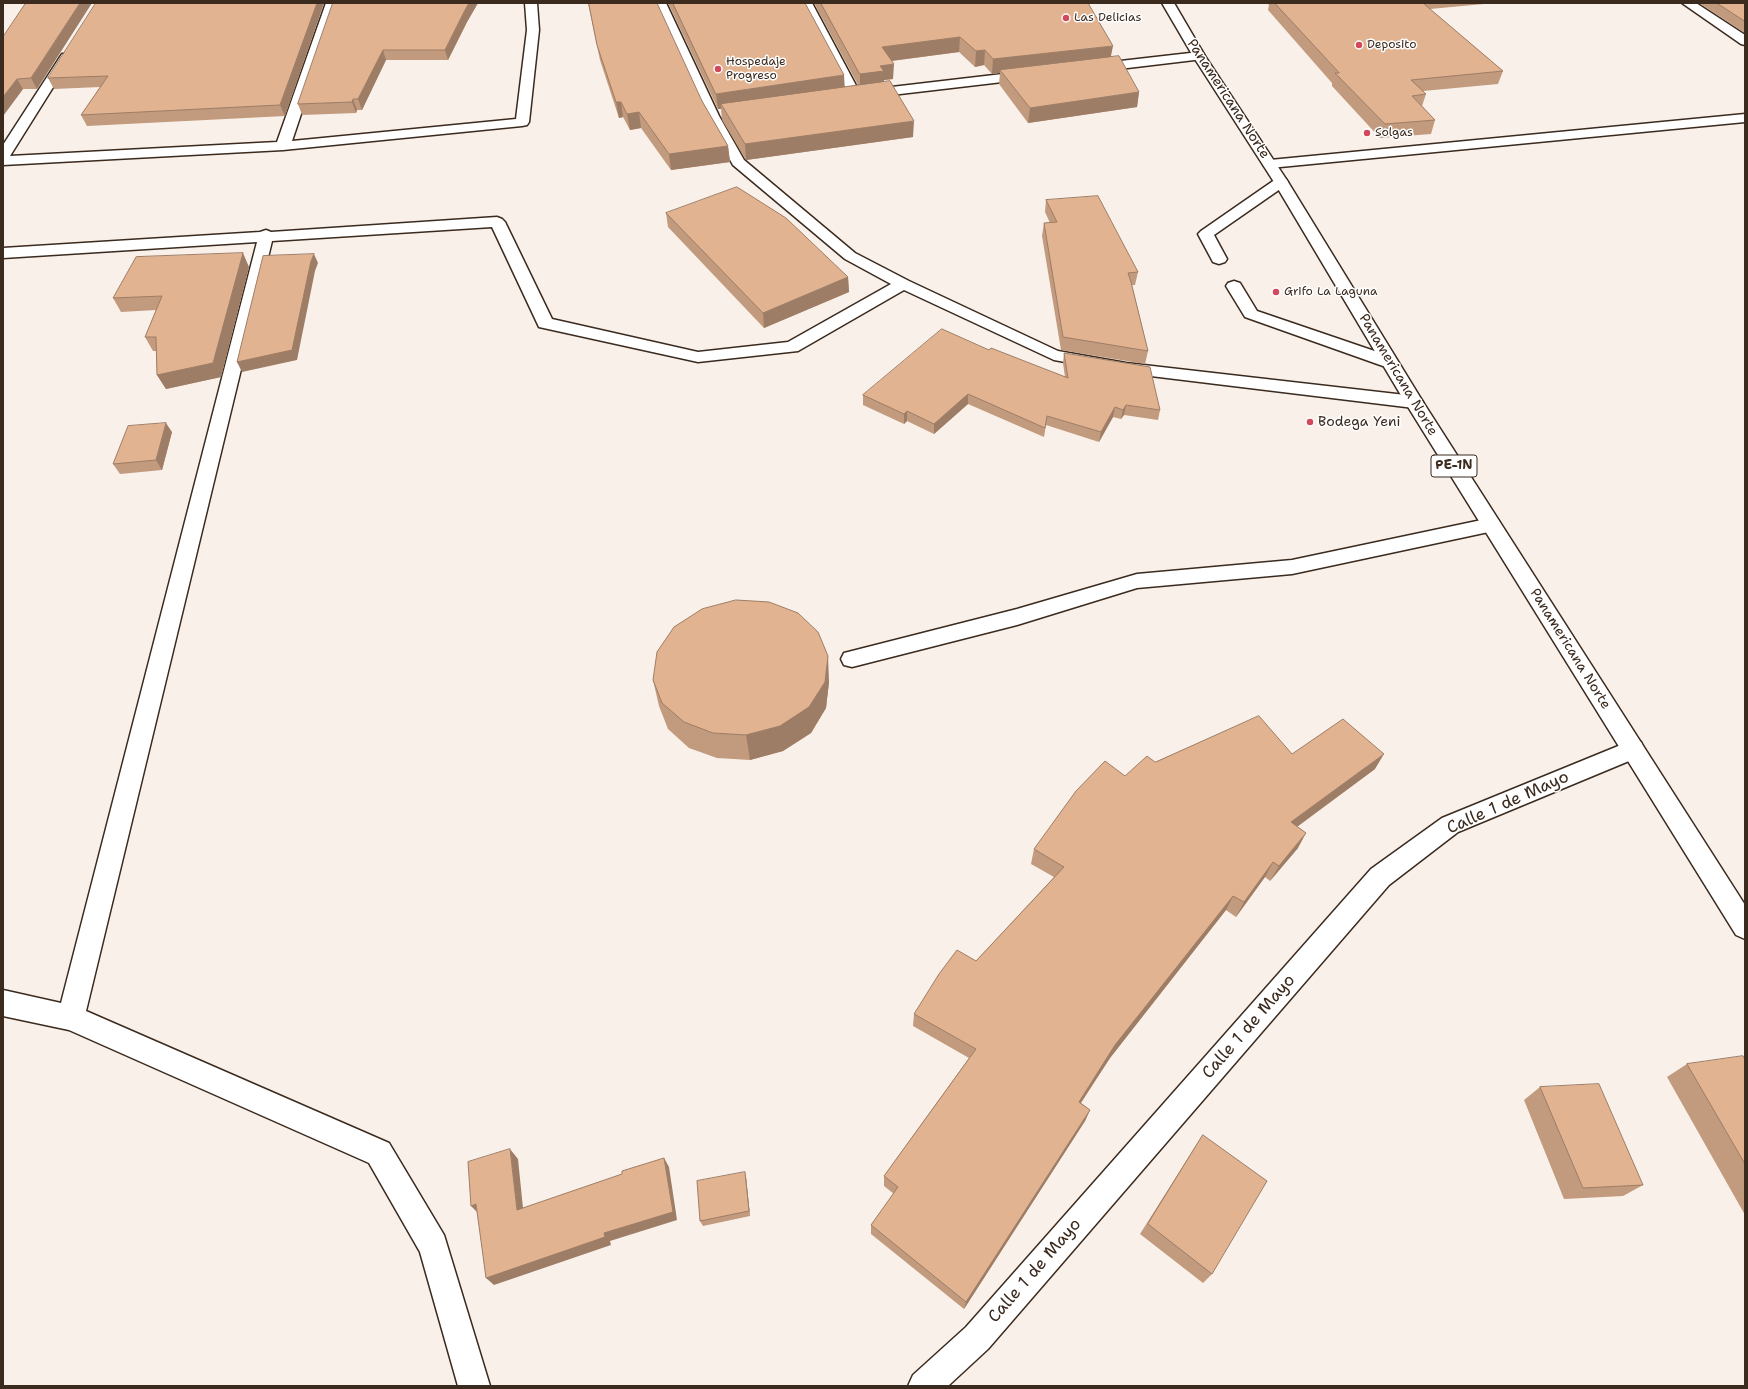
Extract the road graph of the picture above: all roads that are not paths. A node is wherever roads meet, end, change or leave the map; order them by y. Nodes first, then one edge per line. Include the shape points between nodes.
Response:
1 (332, 3) edge
2 (531, 3) edge
3 (660, 3) edge
4 (806, 3) edge
5 (1168, 3) edge
6 (1688, 3) edge
7 (1745, 41) edge
8 (74, 43) edge
9 (1199, 56) junction
10 (1082, 69) edge
11 (1043, 74) edge
12 (855, 95) junction
13 (840, 97) edge
14 (1745, 118) edge
15 (283, 146) junction
16 (3, 156) edge
17 (3, 161) edge
18 (1270, 164) junction
19 (1281, 182) junction
20 (266, 235) junction
21 (3, 253) edge
22 (1219, 260) dead end
23 (903, 284) junction
24 (1234, 286) dead end
25 (1389, 362) junction
26 (1414, 402) junction
27 (1491, 525) junction
28 (852, 659) dead end
29 (1633, 749) junction
30 (1745, 927) edge
31 (3, 1003) edge
32 (71, 1018) junction
33 (474, 1386) edge
34 (924, 1386) edge

1 - 15 main road
2 - 15 main road via 533,30 522,122
3 - 23 main road via 720,115 738,162 850,256
4 - 12 main road
5 - 9 main road, Panamericana Norte / PE-1N
6 - 7 main road
8 - 16 main road
9 - 10 main road
9 - 18 main road, Panamericana Norte / PE-1N
11 - 12 main road
12 - 13 main road
14 - 18 main road
15 - 17 main road
18 - 19 main road, Panamericana Norte / PE-1N
19 - 22 main road via 1206,234
19 - 25 main road, Panamericana Norte / PE-1N
20 - 21 main road
20 - 23 main road via 497,222 545,323 698,357 792,347
20 - 32 main road
23 - 26 main road via 1054,355 1126,368
24 - 25 main road via 1251,314
25 - 26 main road, Panamericana Norte / PE-1N
26 - 27 main road, Panamericana Norte / PE-1N
27 - 28 main road via 1292,567 1137,581 1017,616
27 - 29 main road, Panamericana Norte / PE-1N
29 - 30 main road, Panamericana Norte / PE-1N
29 - 34 main road, Calle 1 de Mayo via 1450,826 1380,877 977,1338
31 - 32 main road
32 - 33 main road via 379,1153 433,1246

